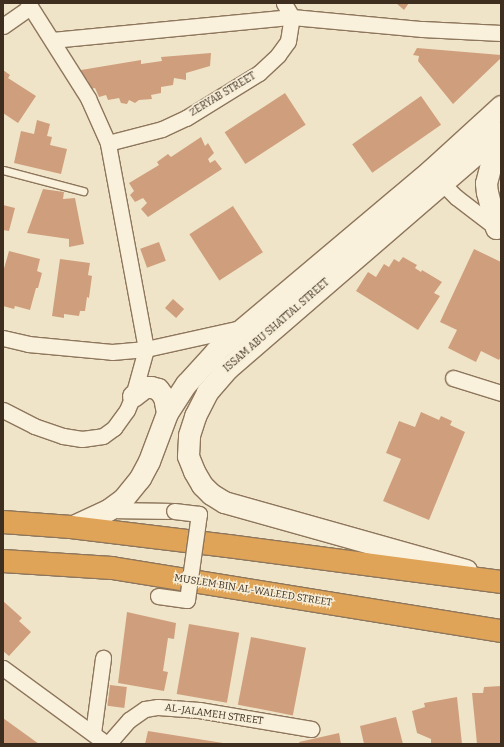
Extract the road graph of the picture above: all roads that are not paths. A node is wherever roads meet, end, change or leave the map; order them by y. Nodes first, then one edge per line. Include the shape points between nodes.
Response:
1 (284, 3) edge
2 (29, 5) edge
3 (292, 17) junction
4 (3, 26) edge
5 (501, 33) edge
6 (52, 40) junction
7 (501, 106) edge
8 (500, 132) edge
9 (108, 143) junction
10 (3, 170) edge
11 (436, 177) junction
12 (83, 191) dead end
13 (498, 230) edge
14 (244, 327) junction
15 (3, 338) edge
16 (146, 349) junction
17 (453, 378) dead end
18 (501, 394) edge
19 (133, 396) junction
20 (3, 410) edge
21 (167, 413) junction
22 (108, 510) junction
23 (3, 522) edge
24 (71, 527) junction
25 (3, 561) edge
26 (501, 581) edge
27 (158, 596) dead end
28 (501, 631) edge
29 (103, 658) dead end
30 (3, 668) edge
31 (311, 729) dead end
32 (93, 733) junction
33 (108, 744) edge

1 - 3 street
2 - 4 street
2 - 6 street
3 - 5 street via 422,29
3 - 6 street
3 - 9 street, ZERYAB STREET via 290,33 283,49 259,73 186,118 162,128
6 - 9 street via 88,98
7 - 11 main road, ISSAM ABU SHATTAL STREET
8 - 11 main road, ISSAM ABU SHATTAL STREET
8 - 13 main road via 486,183
9 - 16 street
10 - 12 lane
11 - 13 street
11 - 14 main road, ISSAM ABU SHATTAL STREET
11 - 26 main road, ISSAM ABU SHATTAL STREET via 228,368 207,392 195,416 189,435 188,456 202,485 224,502
14 - 16 street
14 - 21 main road, ISSAM ABU SHATTAL STREET via 186,384
15 - 16 street via 34,345 112,352
16 - 19 street
17 - 18 street
19 - 20 street via 114,428 102,436 92,438 63,436 34,426
19 - 21 main road via 145,387 158,389 164,397
21 - 22 main road, ISSAM ABU SHATTAL STREET via 140,478 123,499
22 - 24 main road, ISSAM ABU SHATTAL STREET
22 - 27 street, bridge via 199,514 187,600
23 - 24 highway
24 - 26 highway
25 - 28 highway, MUSLEM BIN AL-WALEED STREET via 112,568
29 - 32 street
30 - 32 street
31 - 33 street, AL-JALAMEH STREET via 199,710 158,707 145,709 129,720
32 - 33 street

